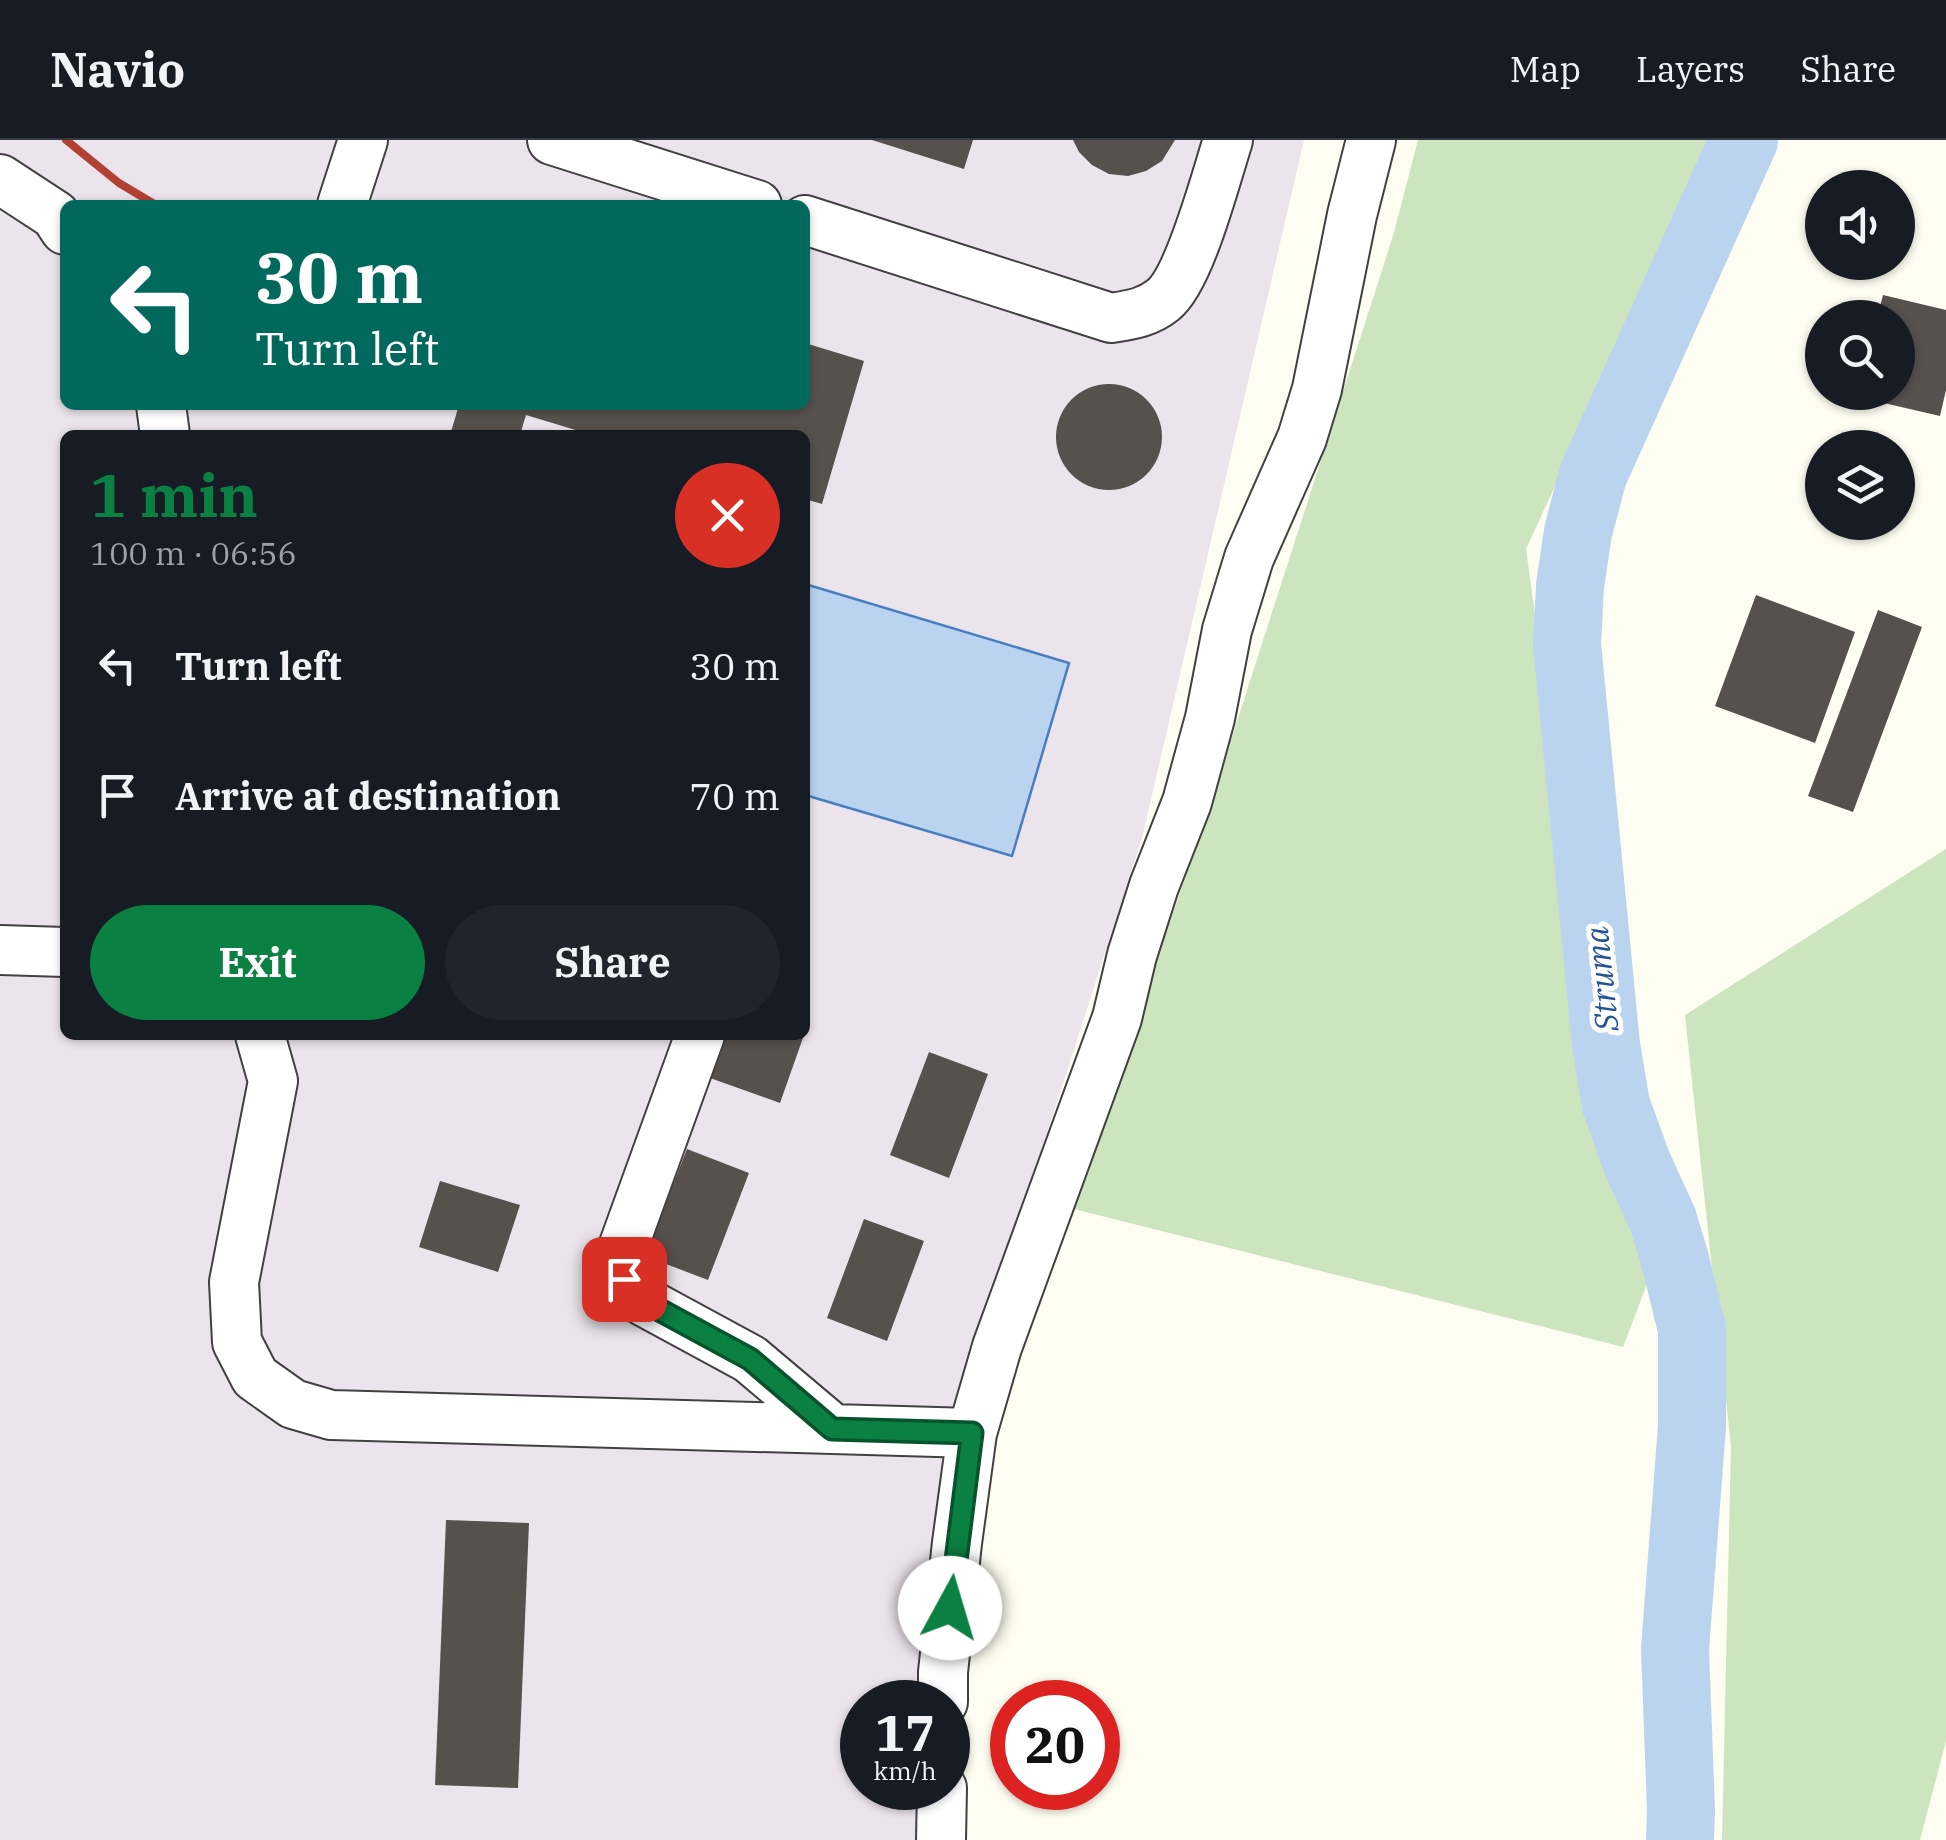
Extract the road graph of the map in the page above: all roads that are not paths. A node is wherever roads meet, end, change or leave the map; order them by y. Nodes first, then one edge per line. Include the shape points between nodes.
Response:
1 (363, 140) edge
2 (552, 140) edge
3 (1228, 140) edge
4 (1371, 140) edge
5 (0, 179) edge
6 (344, 200) edge
7 (741, 200) edge
8 (60, 222) edge
9 (810, 222) edge
10 (0, 950) edge
11 (60, 952) edge
12 (261, 1040) edge
13 (698, 1040) edge
14 (832, 1429) junction
15 (972, 1433) junction
16 (944, 1680) edge
17 (942, 1810) edge
18 (941, 1840) edge

1 - 6 lane
2 - 7 lane
3 - 9 lane via 1186,269 1165,299 1140,313 1111,318
4 - 15 lane via 1307,422 1249,558 1187,802
5 - 8 lane
10 - 11 lane
12 - 14 lane via 273,1081 234,1282 236,1342 256,1377 293,1404 330,1414
13 - 14 lane via 620,1253 624,1279 643,1301 750,1359
14 - 15 lane
15 - 16 lane
17 - 18 lane

